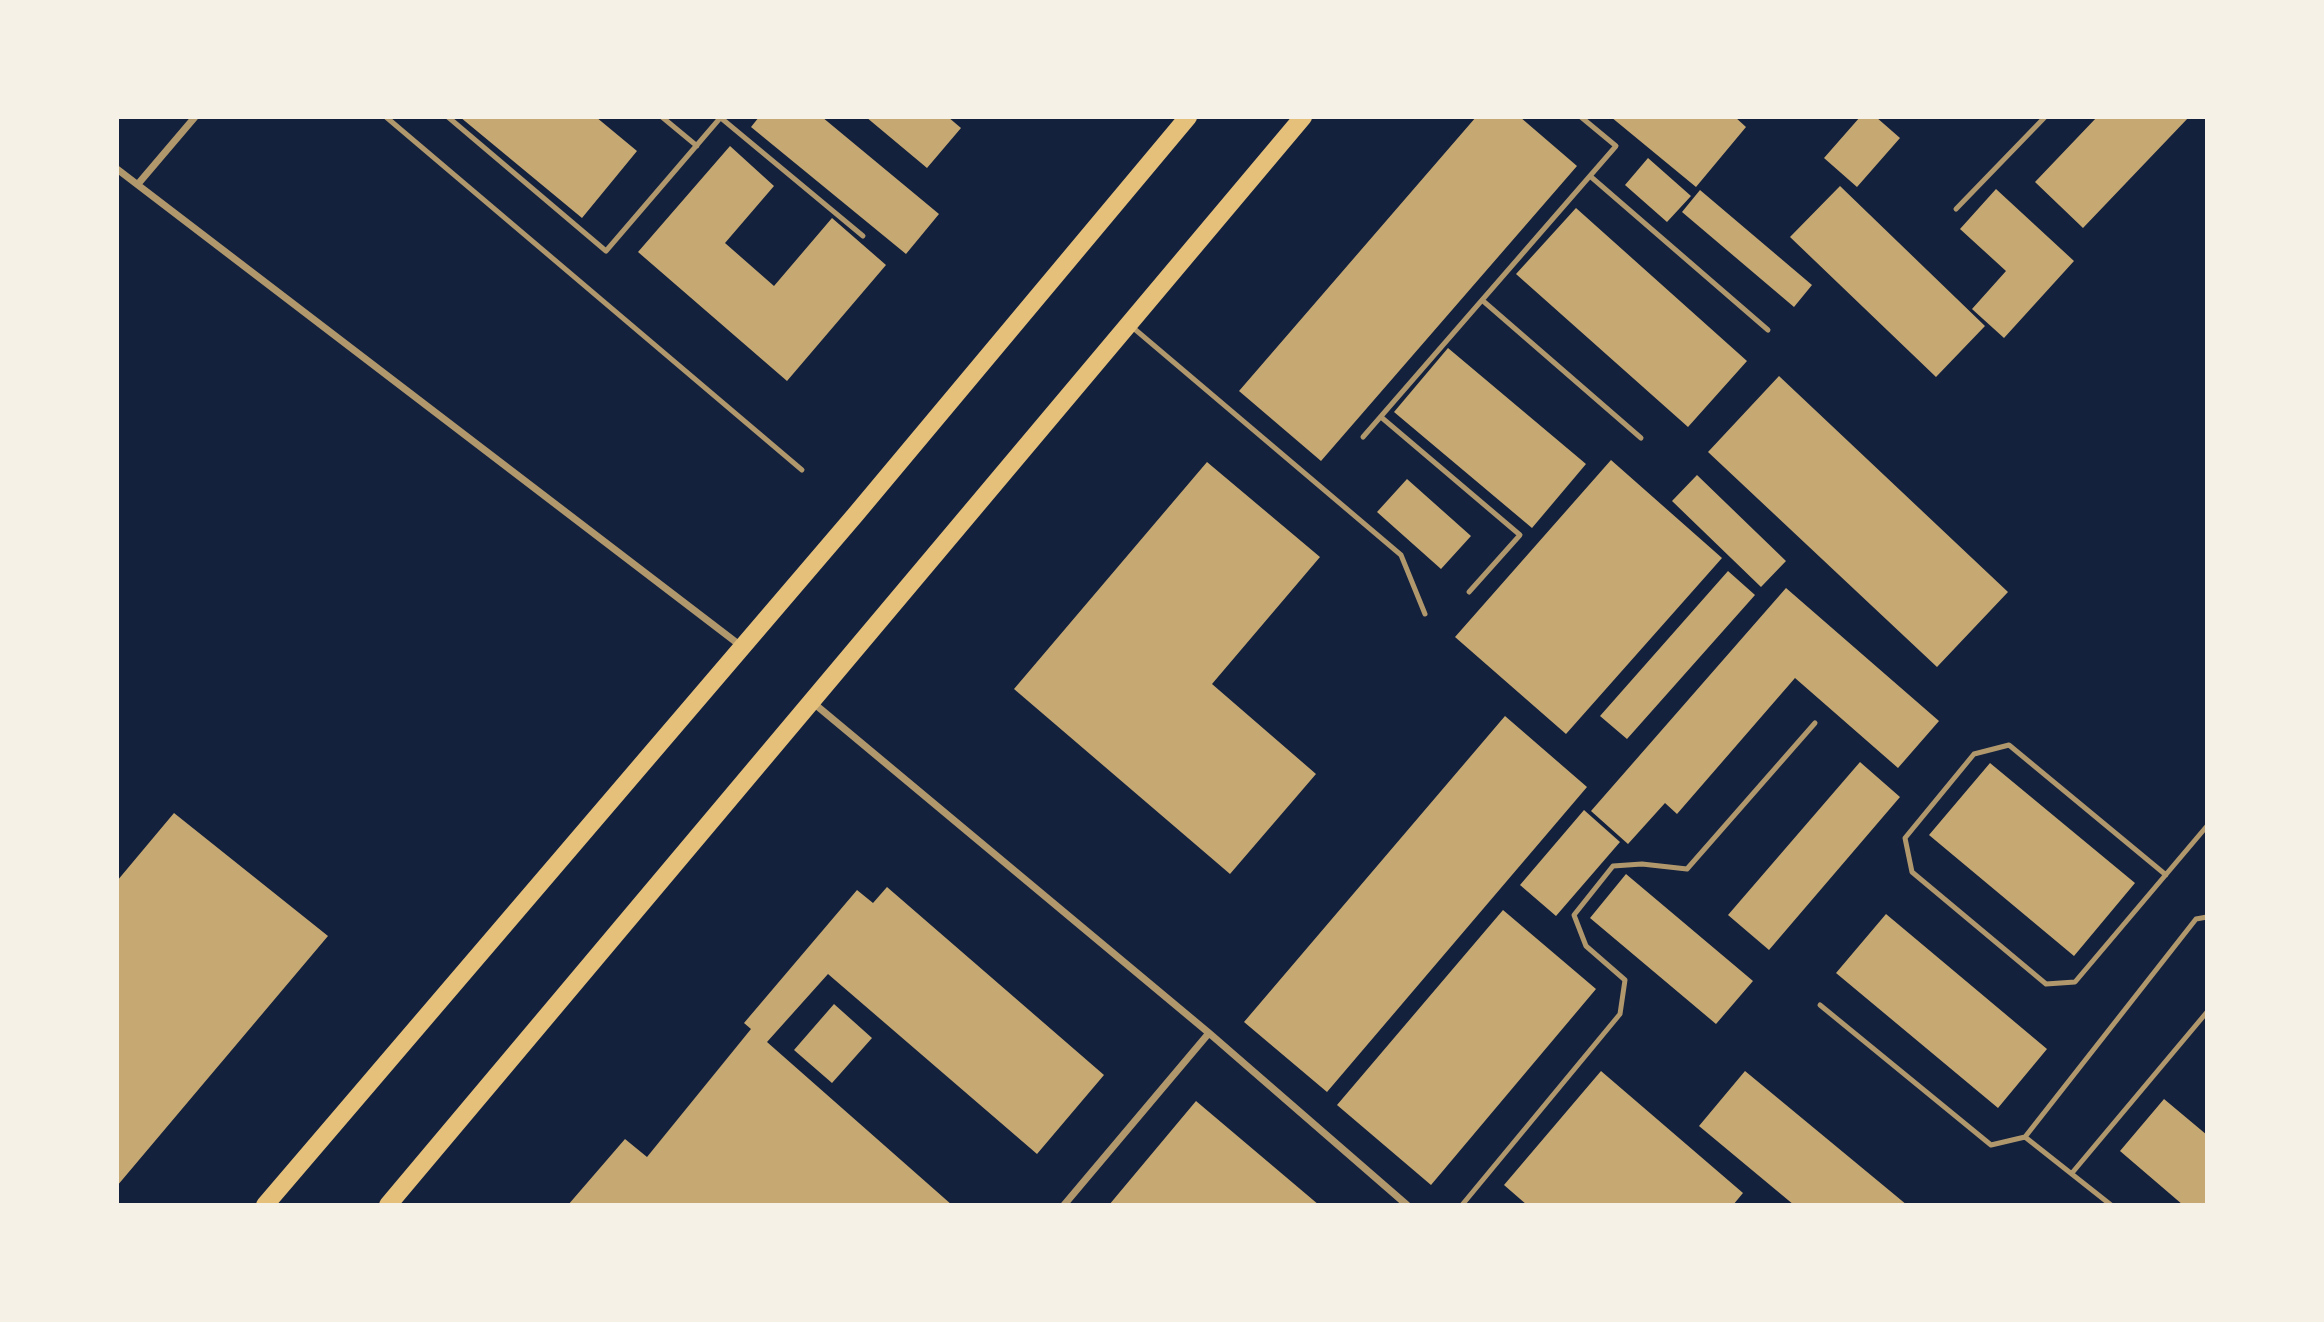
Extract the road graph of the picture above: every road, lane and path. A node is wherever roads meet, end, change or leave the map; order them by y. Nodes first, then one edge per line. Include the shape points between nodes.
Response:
1 (195, 117) edge
2 (386, 117) edge
3 (448, 117) edge
4 (662, 117) edge
5 (1188, 117) edge
6 (1303, 117) edge
7 (1581, 117) edge
8 (2045, 117) edge
9 (721, 118) edge
10 (697, 146) junction
11 (117, 169) edge
12 (1590, 176) junction
13 (138, 184) junction
14 (1956, 209) dead end
15 (863, 236) dead end
16 (1482, 300) junction
17 (1129, 324) junction
18 (1768, 330) dead end
19 (1381, 416) junction
20 (1363, 437) dead end
21 (1641, 438) dead end
22 (802, 470) dead end
23 (1469, 592) dead end
24 (1425, 614) dead end
25 (742, 646) junction
26 (810, 701) junction
27 (1815, 723) dead end
28 (2207, 826) edge
29 (2166, 875) junction
30 (2207, 917) edge
31 (1820, 1005) dead end
32 (2207, 1012) edge
33 (1209, 1033) junction
34 (2025, 1137) junction
35 (2072, 1173) junction
36 (265, 1205) edge
37 (388, 1205) edge
38 (1064, 1205) edge
39 (1408, 1205) edge
40 (1462, 1205) edge
41 (2111, 1205) edge

1 - 13 street
2 - 22 lane
3 - 10 lane via 606,251
4 - 10 lane
5 - 25 main road
6 - 17 main road
7 - 12 lane via 1616,146
8 - 14 lane
9 - 10 lane
9 - 15 lane
11 - 13 street
12 - 16 lane
12 - 18 lane
13 - 25 street
16 - 19 lane
16 - 21 lane
17 - 24 lane via 1401,555
17 - 26 main road
19 - 20 lane
19 - 23 lane via 1520,535
25 - 36 main road
26 - 33 street
26 - 37 main road
27 - 40 lane via 1687,869 1613,866 1574,915 1586,946 1625,980 1620,1014
28 - 29 lane
29 - 29 lane via 2076,982 2046,984 1912,872 1905,838 1974,754 2009,745
30 - 34 lane via 2196,919
31 - 34 lane via 1990,1145
32 - 35 lane
33 - 38 street
33 - 39 street
34 - 35 lane
35 - 41 lane

